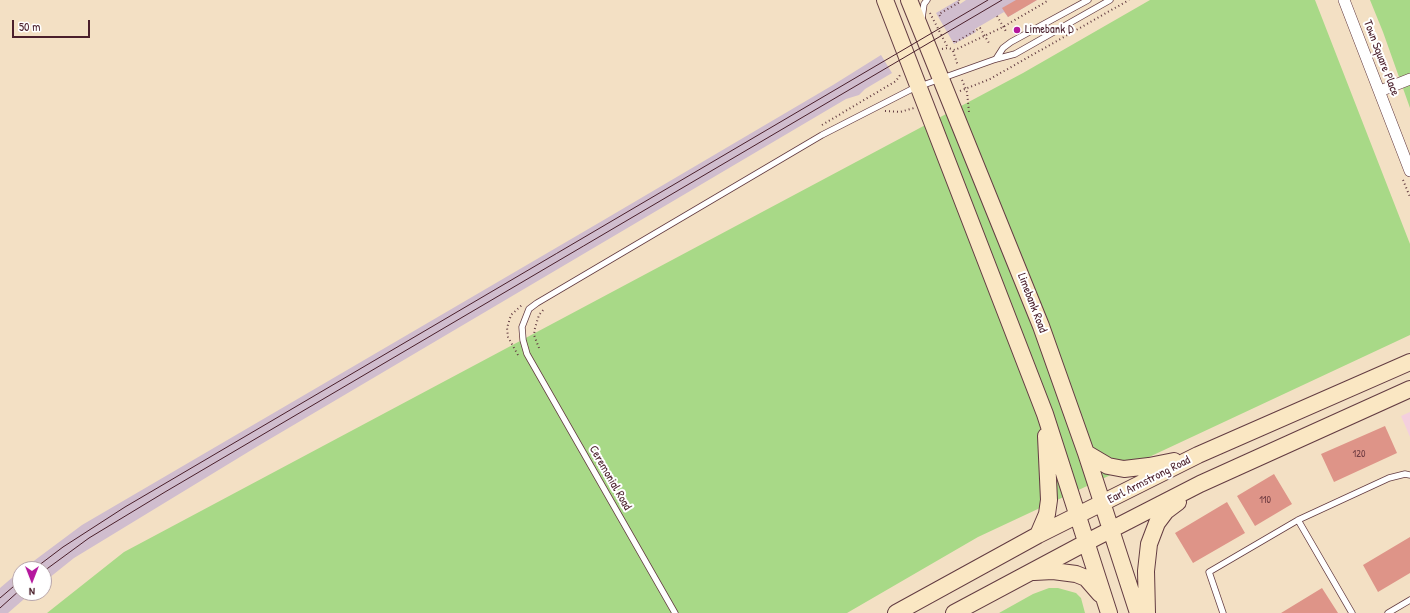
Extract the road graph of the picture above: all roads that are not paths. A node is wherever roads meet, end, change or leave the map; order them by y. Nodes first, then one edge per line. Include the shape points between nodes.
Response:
1 (885, 0) edge
2 (909, 0) edge
3 (1088, 0) edge
4 (1110, 0) edge
5 (1344, 0) edge
6 (926, 1) edge
7 (922, 32) junction
8 (996, 59) junction
9 (942, 78) junction
10 (1410, 79) edge
11 (919, 86) junction
12 (1380, 91) junction
13 (1410, 171) edge
14 (1410, 362) edge
15 (1408, 390) edge
16 (1045, 414) junction
17 (1086, 453) junction
18 (1198, 455) junction
19 (1410, 475) edge
20 (1200, 484) junction
21 (1103, 503) junction
22 (1078, 515) junction
23 (1298, 520) junction
24 (1111, 530) junction
25 (1038, 535) junction
26 (1087, 542) junction
27 (1028, 573) junction
28 (1410, 600) edge
29 (1107, 607) edge
30 (675, 613) edge
31 (896, 613) edge
32 (954, 613) edge
33 (1138, 613) edge
34 (1147, 613) edge
35 (1223, 613) edge
36 (1352, 613) edge
37 (1388, 613) edge

1 - 11 main road
2 - 7 main road, Limebank Road
3 - 8 lane via 1011,42 1003,48
4 - 8 lane, Ceremonial Road via 1015,54
5 - 12 street, Town Square Place
6 - 7 lane via 922,15
7 - 9 main road, Limebank Road
8 - 9 lane, Ceremonial Road
9 - 11 lane, Ceremonial Road
9 - 17 main road, Limebank Road via 1027,290
10 - 12 street
11 - 16 main road
11 - 30 lane, Ceremonial Road via 822,135 529,309 523,323 523,340 527,354
12 - 13 street, Town Square Place
14 - 18 main road, Earl Armstrong Road
15 - 20 main road
16 - 22 main road
16 - 25 main road via 1049,500 1047,514
17 - 18 main road via 1108,466 1124,469
17 - 21 main road, Limebank Road
18 - 21 main road, Earl Armstrong Road
19 - 23 lane via 1390,478
20 - 24 main road
20 - 34 main road via 1166,511 1157,523 1147,558
21 - 22 main road, Earl Armstrong Road
21 - 24 main road, Limebank Road
22 - 25 main road, Earl Armstrong Road
22 - 26 main road
23 - 35 lane via 1209,572
23 - 36 lane
24 - 26 main road
24 - 33 main road, Limebank Road
25 - 31 main road, Earl Armstrong Road
26 - 27 main road
26 - 29 main road
27 - 29 main road via 1053,570 1076,574 1093,584
27 - 32 main road
28 - 37 lane

